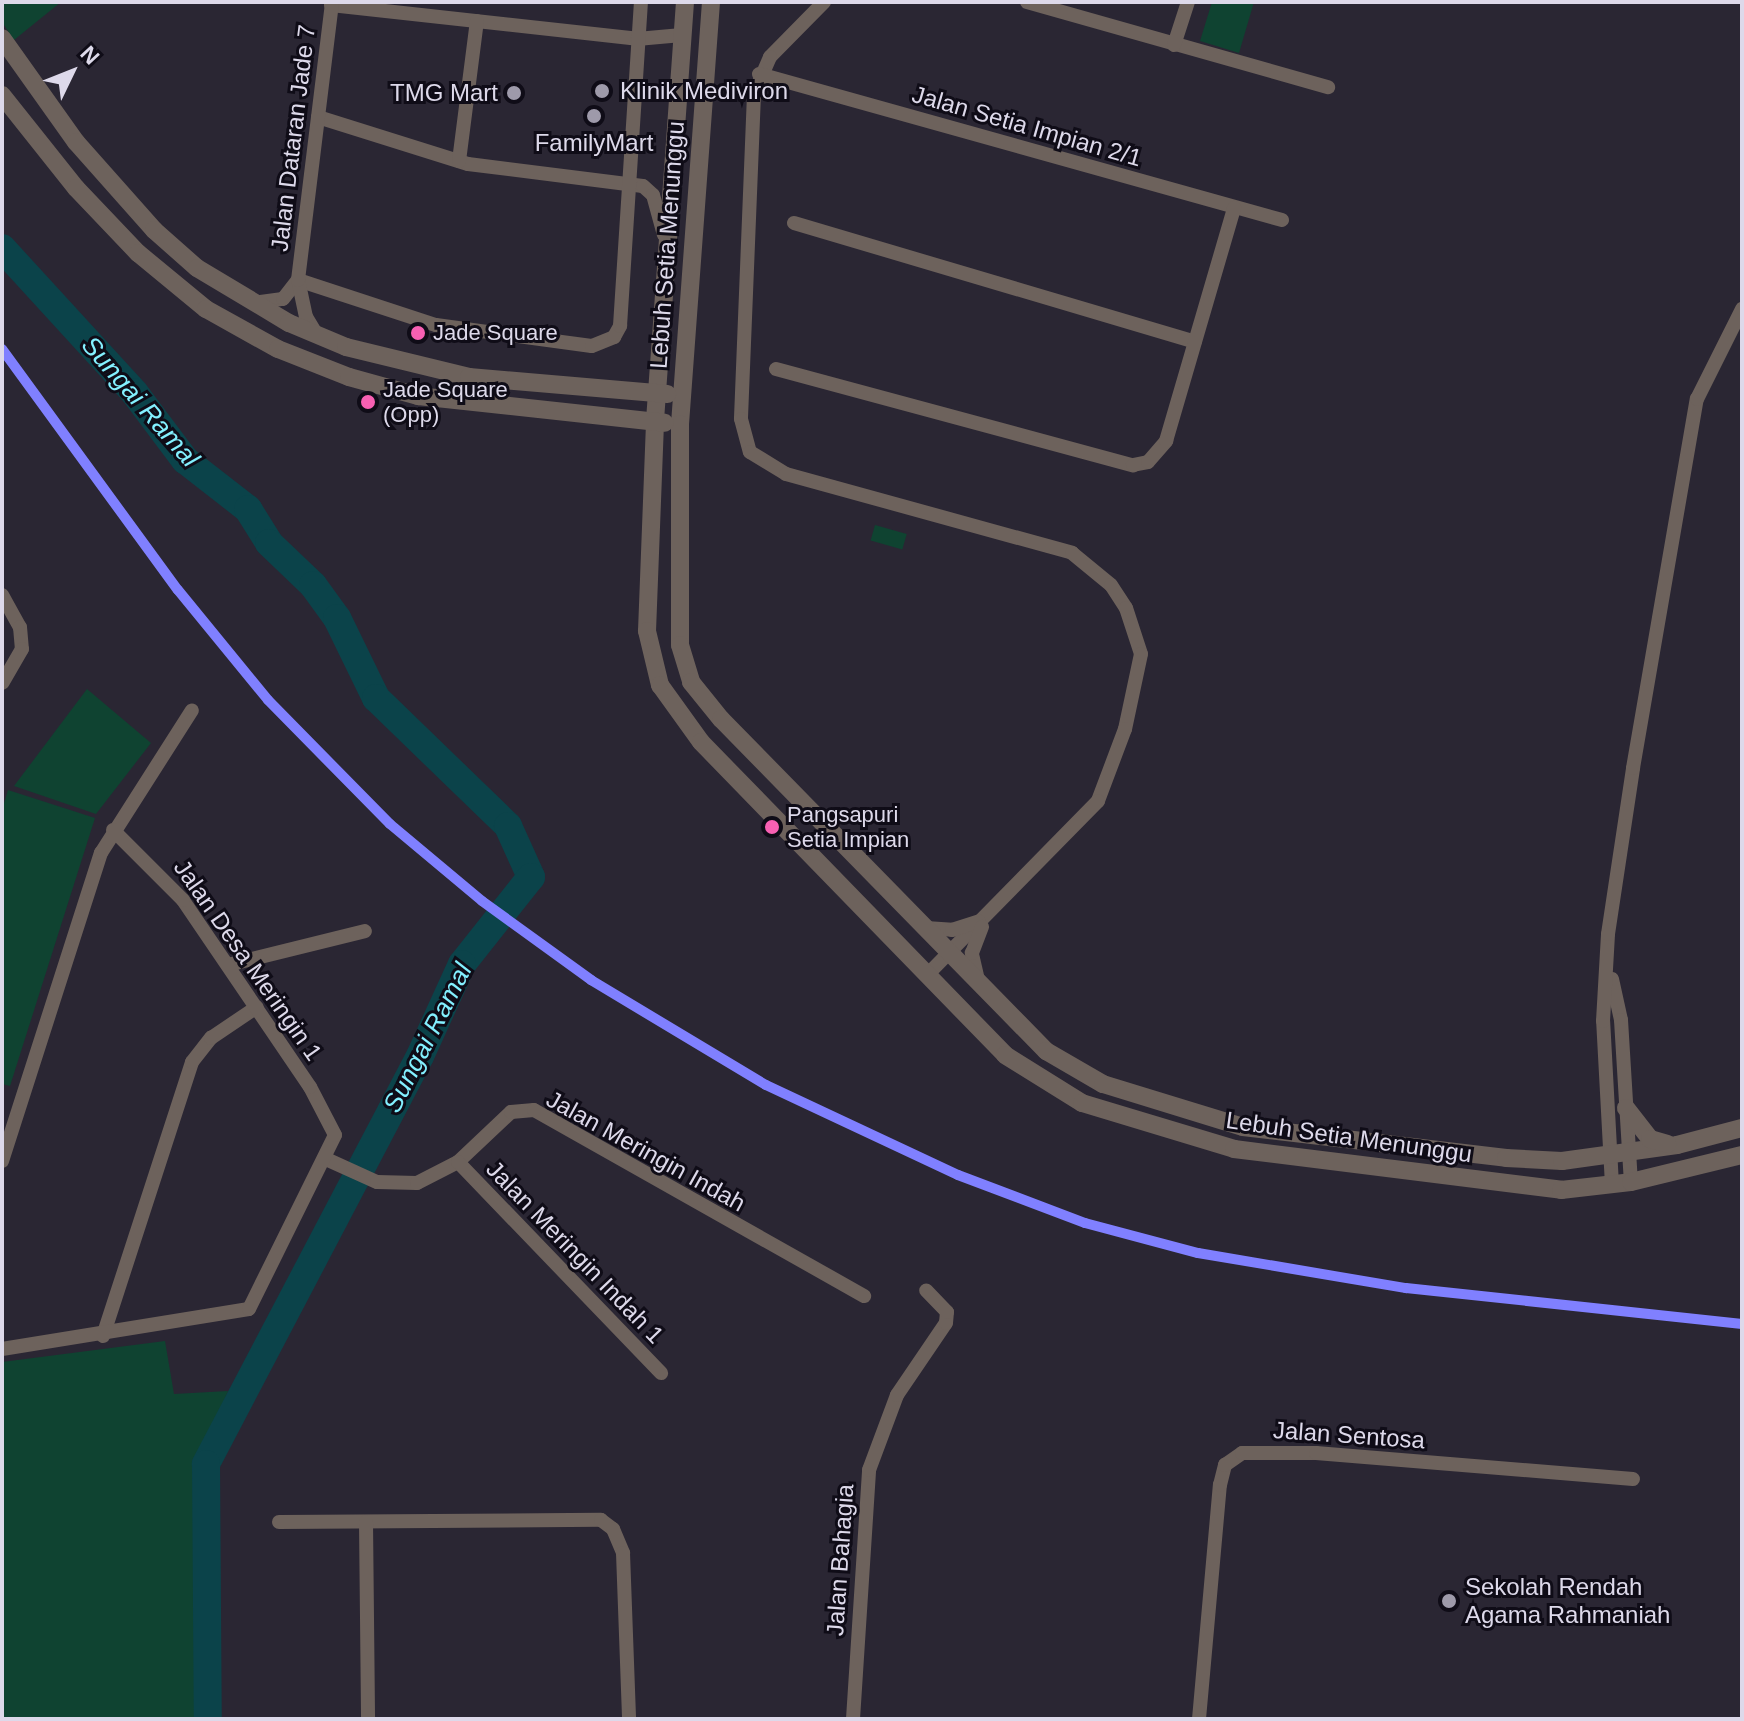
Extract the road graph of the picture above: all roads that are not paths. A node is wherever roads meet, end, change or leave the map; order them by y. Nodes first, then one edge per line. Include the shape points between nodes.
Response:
1 (641, 2) edge
2 (685, 2) edge
3 (711, 2) edge
4 (824, 2) edge
5 (1027, 2) edge
6 (1188, 2) edge
7 (332, 3) edge
8 (477, 21) junction
9 (682, 35) junction
10 (2, 38) edge
11 (637, 39) junction
12 (1174, 45) junction
13 (759, 74) junction
14 (1328, 87) dead end
15 (2, 95) edge
16 (318, 117) junction
17 (459, 161) junction
18 (626, 182) junction
19 (1234, 208) junction
20 (1282, 220) dead end
21 (794, 223) dead end
22 (667, 255) junction
23 (298, 280) junction
24 (253, 303) junction
25 (1742, 309) edge
26 (317, 335) junction
27 (1195, 342) junction
28 (776, 369) dead end
29 (657, 394) junction
30 (681, 395) junction
31 (655, 423) junction
32 (680, 424) junction
33 (2, 595) edge
34 (2, 683) edge
35 (192, 710) dead end
36 (113, 830) junction
37 (987, 916) junction
38 (919, 925) junction
39 (365, 931) dead end
40 (948, 955) junction
41 (1608, 963) junction
42 (228, 965) junction
43 (928, 974) junction
44 (980, 986) junction
45 (257, 1007) junction
46 (1626, 1108) junction
47 (1742, 1128) edge
48 (1677, 1145) junction
49 (1620, 1153) junction
50 (1742, 1155) edge
51 (326, 1159) junction
52 (2, 1161) edge
53 (458, 1162) junction
54 (1631, 1182) junction
55 (1612, 1185) junction
56 (926, 1290) dead end
57 (864, 1296) dead end
58 (103, 1336) junction
59 (2, 1349) edge
60 (661, 1373) dead end
61 (1633, 1479) dead end
62 (279, 1522) dead end
63 (366, 1522) junction
64 (368, 1719) edge
65 (629, 1719) edge
66 (853, 1719) edge
67 (1199, 1719) edge

1 - 11 street
2 - 9 street, Lebuh Setia Menunggu
3 - 30 street, Lebuh Setia Menunggu
4 - 13 street
5 - 12 street
6 - 12 street
7 - 8 street
7 - 16 street, Jalan Dataran Jade 7
8 - 11 street
8 - 17 street
9 - 11 street
9 - 22 street, Lebuh Setia Menunggu
10 - 24 street via 117,191 197,268
11 - 18 street
12 - 14 street
13 - 19 street, Jalan Setia Impian 2/1
13 - 37 street via 752,112 741,419 750,452 786,474 1072,553 1111,585 1136,631 1140,676 1108,785 1068,837
15 - 31 street via 76,188 138,253 206,309 278,349 418,396
16 - 17 street
16 - 23 street, Jalan Dataran Jade 7
17 - 18 street
18 - 22 street via 653,195
18 - 23 street via 620,326 614,337 592,346 436,325
19 - 20 street, Jalan Setia Impian 2/1
19 - 27 street
21 - 27 street
22 - 29 street, Lebuh Setia Menunggu
23 - 24 street via 283,299
23 - 26 street via 306,317
24 - 26 street
25 - 41 street via 1697,399 1691,428 1633,768
26 - 29 street via 469,377
27 - 28 street via 1166,441 1148,462 1133,465
29 - 30 street
29 - 31 street, Lebuh Setia Menunggu
30 - 32 street, Lebuh Setia Menunggu
31 - 32 street
31 - 43 street, Lebuh Setia Menunggu via 647,631 660,685 701,742
32 - 38 street via 680,645 691,682
33 - 34 street via 20,627 22,649
35 - 36 street
36 - 42 street, Jalan Desa Meringin 1 via 171,885
36 - 52 street via 90,878
37 - 38 street via 967,927 938,932
37 - 40 street
37 - 44 street via 972,953
38 - 40 street, Lebuh Setia Menunggu
39 - 42 street
40 - 43 street
40 - 44 street, Lebuh Setia Menunggu
41 - 46 street via 1621,1020
41 - 49 street via 1603,1021
42 - 45 street, Jalan Desa Meringin 1
43 - 55 street, Lebuh Setia Menunggu via 1028,1073 1114,1114 1234,1149 1561,1190
44 - 49 street, Lebuh Setia Menunggu via 1073,1069 1103,1084 1243,1127 1506,1158 1562,1161
45 - 51 street, Jalan Desa Meringin 1 via 335,1125
45 - 58 street via 211,1038 192,1062
46 - 48 street via 1650,1139
46 - 49 street
47 - 48 street
48 - 49 street, Lebuh Setia Menunggu
49 - 54 street
49 - 55 street
50 - 54 street
51 - 53 street, Jalan Meringin Indah via 377,1182 417,1183
51 - 58 street via 249,1309
53 - 57 street, Jalan Meringin Indah via 511,1112 534,1110
53 - 60 street, Jalan Meringin Indah 1
54 - 55 street, Lebuh Setia Menunggu
56 - 66 street, Jalan Bahagia via 947,1312 946,1323 897,1395 869,1470
58 - 59 street
61 - 67 street, Jalan Sentosa via 1316,1453 1242,1453 1225,1465 1220,1485
62 - 63 street
63 - 64 street
63 - 65 street via 589,1516 613,1529 623,1553

